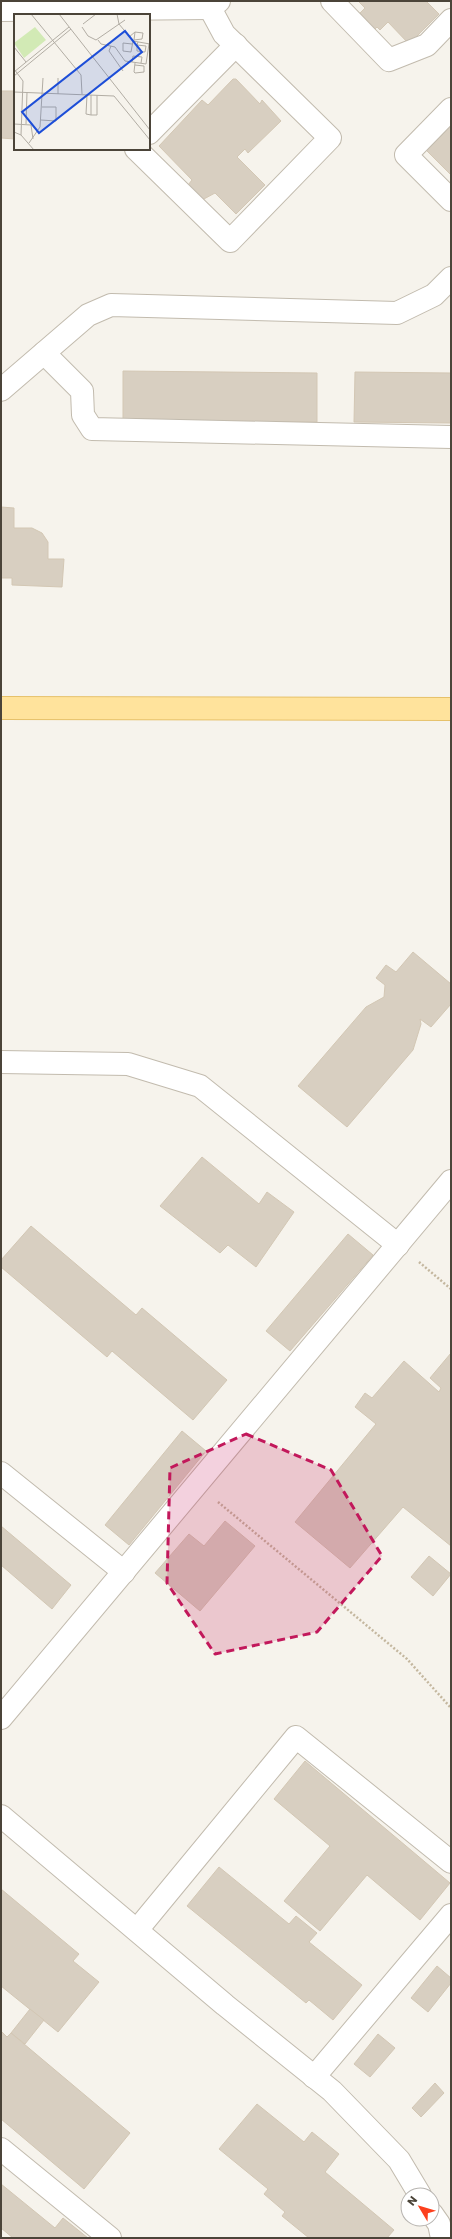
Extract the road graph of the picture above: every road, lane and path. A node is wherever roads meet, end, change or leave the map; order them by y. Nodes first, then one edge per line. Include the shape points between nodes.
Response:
1 (332, 1) edge
2 (115, 5) edge
3 (214, 5) edge
4 (1, 10) edge
5 (451, 20) edge
6 (236, 45) junction
7 (451, 109) edge
8 (150, 132) edge
9 (137, 150) edge
10 (451, 200) edge
11 (451, 278) edge
12 (44, 353) junction
13 (1, 390) edge
14 (451, 437) edge
15 (1, 708) edge
16 (451, 709) edge
17 (1, 1062) edge
18 (449, 1188) edge
19 (398, 1244) junction
20 (451, 1289) edge
21 (1, 1473) edge
22 (197, 1485) junction
23 (124, 1572) junction
24 (451, 1708) edge
25 (1, 1718) edge
26 (1, 1816) edge
27 (451, 1862) edge
28 (451, 1915) edge
29 (137, 1930) junction
30 (314, 2077) junction
31 (1, 2149) edge
32 (415, 2187) edge
33 (439, 2227) edge
34 (110, 2238) edge
35 (442, 2238) edge

1 - 5 street via 389,60 427,45
2 - 3 street
2 - 4 street
3 - 6 street via 224,34
6 - 8 street
6 - 9 street via 330,138 230,241
7 - 10 street via 406,155
11 - 12 street via 434,295 398,313 111,305 88,315
12 - 13 street
12 - 14 street via 82,391 83,414 92,429
15 - 16 main road
17 - 19 street via 128,1064 200,1086
18 - 19 street
19 - 20 path
19 - 22 street
21 - 23 street
22 - 23 street
22 - 24 path via 407,1658
23 - 25 street
26 - 29 street
27 - 29 street via 296,1737
28 - 30 street
29 - 30 street
30 - 32 street via 332,2091 399,2160
31 - 34 street
33 - 35 street

